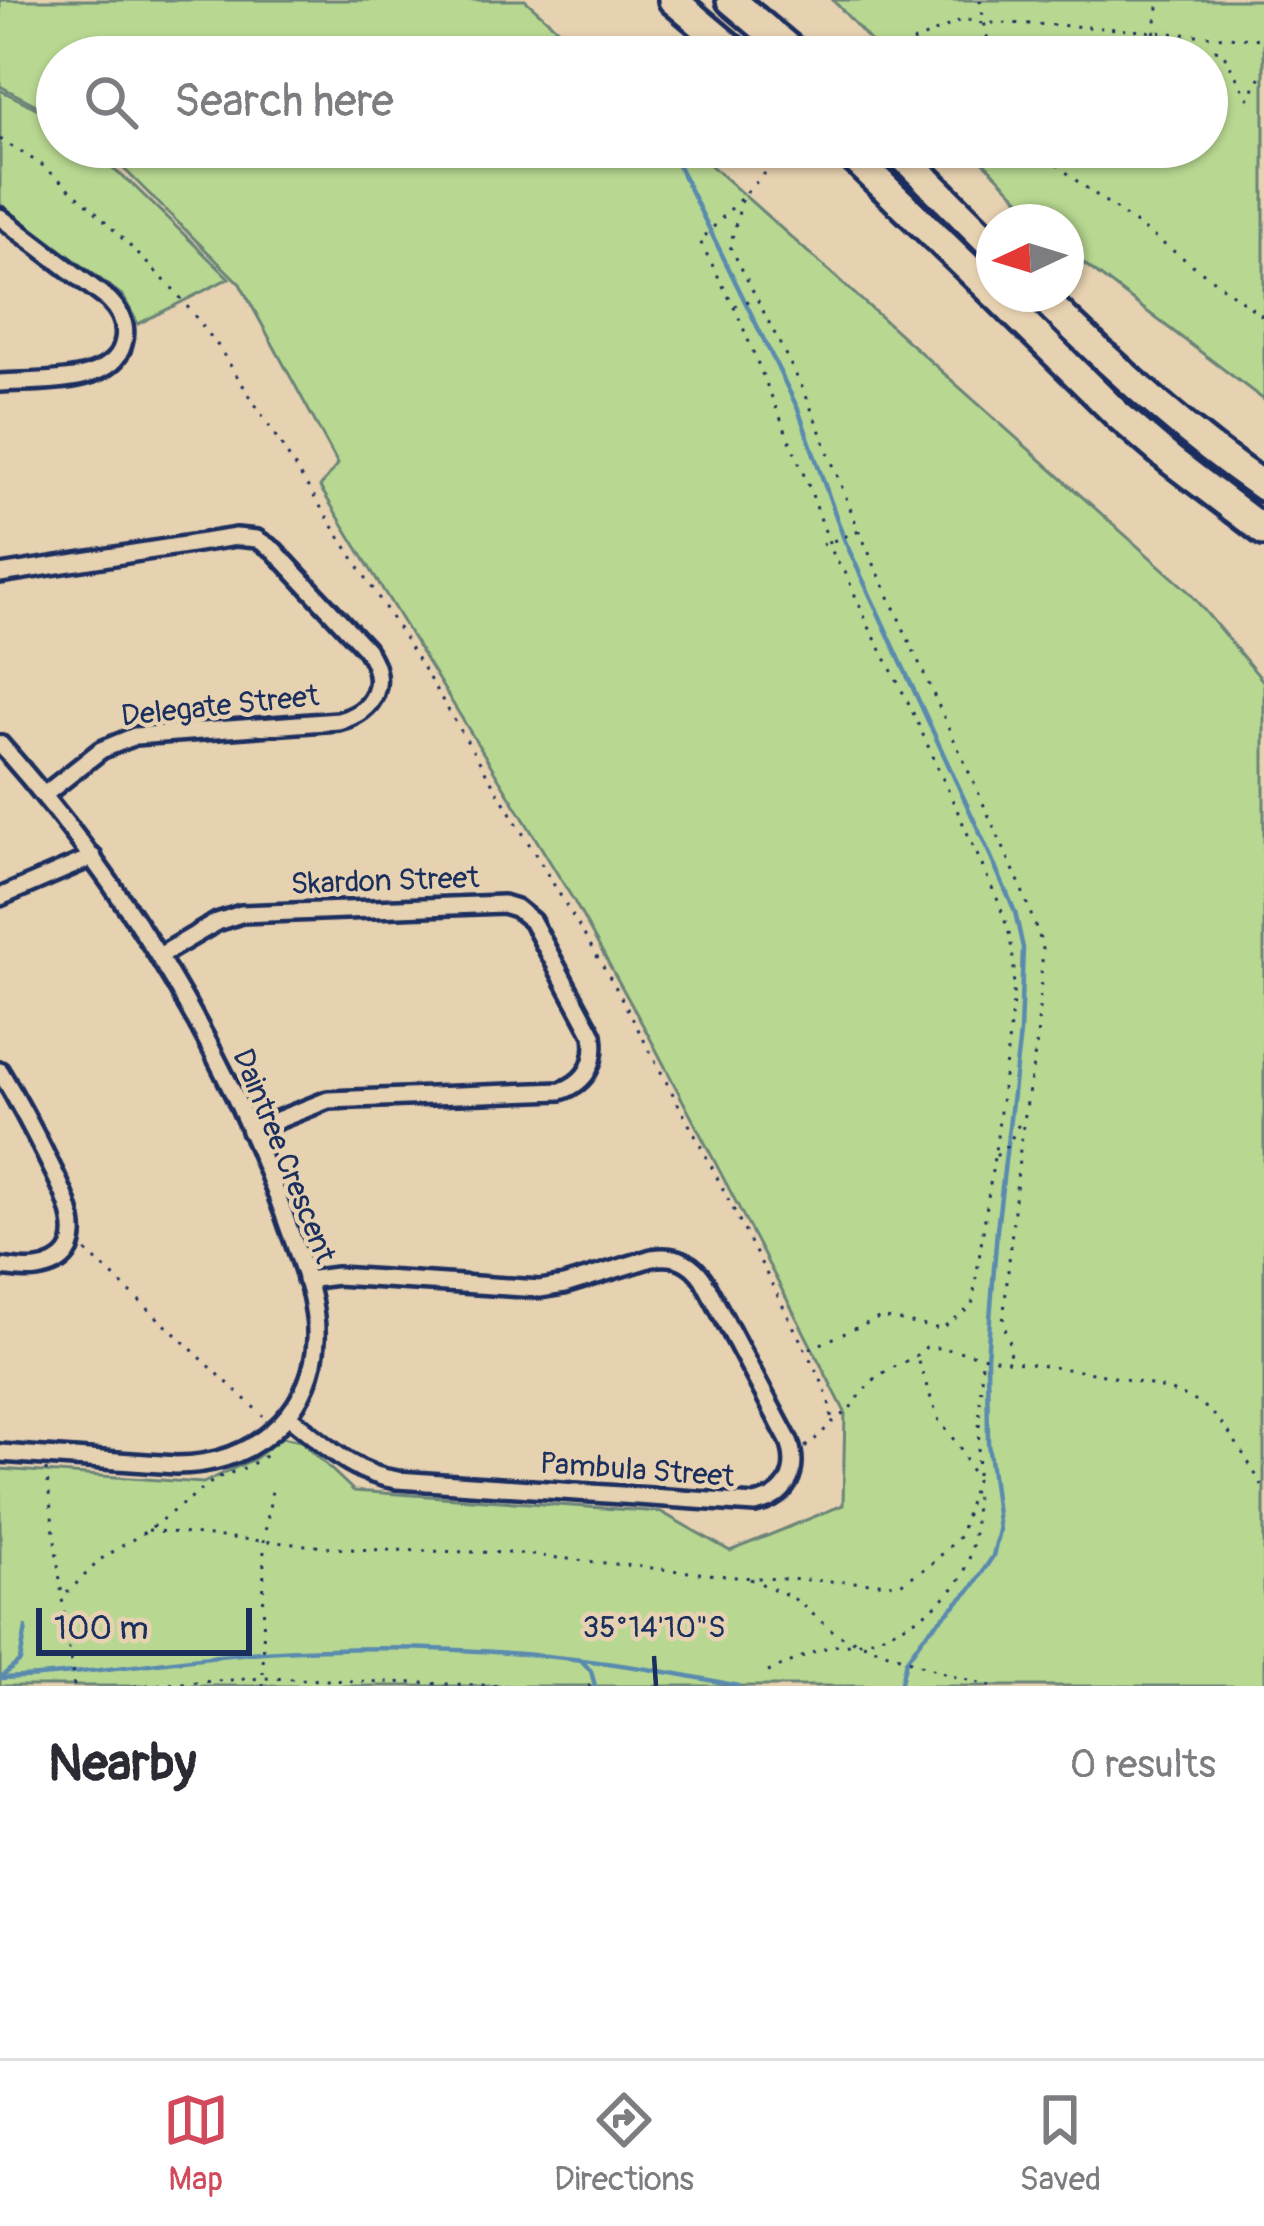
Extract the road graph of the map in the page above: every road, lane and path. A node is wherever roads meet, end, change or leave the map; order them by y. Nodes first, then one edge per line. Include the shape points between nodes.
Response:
1 (673, 0) edge
2 (731, 0) edge
3 (980, 0) edge
4 (1159, 0) edge
5 (982, 23) junction
6 (1153, 32) junction
7 (716, 36) edge
8 (774, 36) edge
9 (926, 36) edge
10 (985, 36) edge
11 (1153, 36) edge
12 (1216, 36) edge
13 (1228, 37) edge
14 (1264, 39) edge
15 (1228, 62) edge
16 (1264, 74) edge
17 (0, 140) edge
18 (36, 161) edge
19 (45, 168) edge
20 (770, 168) edge
21 (865, 168) edge
22 (916, 168) edge
23 (1062, 168) edge
24 (744, 195) junction
25 (0, 217) edge
26 (976, 229) edge
27 (976, 275) edge
28 (756, 298) junction
29 (734, 307) junction
30 (1014, 312) edge
31 (1058, 312) edge
32 (1264, 317) edge
33 (0, 383) edge
34 (1264, 487) edge
35 (861, 530) junction
36 (1264, 531) edge
37 (831, 542) junction
38 (822, 545) dead end
39 (0, 574) edge
40 (0, 744) edge
41 (44, 795) junction
42 (93, 857) junction
43 (0, 897) edge
44 (159, 956) junction
45 (0, 1071) edge
46 (1025, 1113) junction
47 (250, 1131) junction
48 (994, 1158) junction
49 (73, 1239) junction
50 (0, 1267) edge
51 (306, 1280) junction
52 (806, 1352) junction
53 (916, 1357) junction
54 (982, 1357) junction
55 (1009, 1361) junction
56 (288, 1415) junction
57 (832, 1423) junction
58 (275, 1430) junction
59 (0, 1453) edge
60 (794, 1454) junction
61 (47, 1456) junction
62 (976, 1480) junction
63 (274, 1484) dead end
64 (1264, 1488) edge
65 (148, 1530) junction
66 (264, 1539) junction
67 (736, 1576) junction
68 (62, 1598) junction
69 (858, 1643) junction
70 (768, 1672) dead end
71 (264, 1678) junction
72 (74, 1684) edge
73 (134, 1686) edge
74 (263, 1686) edge
75 (511, 1686) edge
76 (588, 1686) edge
77 (597, 1686) edge
78 (991, 1686) edge

1 - 7 highway
2 - 8 highway
3 - 5 path
4 - 6 path
5 - 6 path
5 - 9 path via 964,19
5 - 10 path
6 - 11 path
6 - 12 path
13 - 14 path
15 - 16 path via 1248,98
17 - 18 path
19 - 52 path via 176,292 298,467 615,986
20 - 24 path
21 - 27 highway
22 - 26 highway
23 - 32 path
24 - 28 path via 730,246
24 - 29 path via 700,241
25 - 33 street via 109,300 125,332 120,352 100,372
28 - 29 path
28 - 35 path
29 - 37 path
30 - 36 highway via 1118,415
31 - 34 highway via 1193,435
35 - 37 path
35 - 46 path via 1043,947
37 - 38 path
37 - 48 path via 1010,936 1013,1001
39 - 41 street, Delegate Street via 250,537 274,550 376,668 373,697 352,717 135,736 101,750
40 - 41 street, Daintree Crescent
41 - 42 street, Daintree Crescent
42 - 43 street
42 - 44 street, Daintree Crescent
44 - 47 street, Daintree Crescent
44 - 47 street, Skardon Street via 241,914 510,906 536,927 593,1035 589,1070 561,1091 328,1100
45 - 49 street via 71,1209
46 - 48 path
46 - 55 path via 1003,1322
47 - 51 street, Daintree Crescent
48 - 52 path via 972,1306 940,1329 881,1317
49 - 50 street via 50,1265
49 - 58 path
51 - 56 street, Daintree Crescent via 315,1352
51 - 60 street via 540,1289 652,1258 681,1259 703,1279
52 - 57 path
53 - 54 path via 926,1347
53 - 57 path via 879,1375
53 - 62 path via 939,1420
54 - 55 path
54 - 62 path
55 - 64 path via 1189,1397 1211,1412
56 - 58 street, Daintree Crescent
56 - 60 street, Pambula Street via 352,1466 397,1480 755,1504 785,1488
57 - 60 path
58 - 61 street, Daintree Crescent via 204,1464
58 - 65 path via 282,1437 263,1459 217,1478
59 - 61 street, Daintree Crescent
61 - 68 path
62 - 67 path via 960,1537 899,1584
62 - 69 path via 966,1570 928,1611
63 - 66 path
65 - 66 path
65 - 68 path via 101,1559
66 - 67 path
66 - 71 path
67 - 69 path via 792,1597
68 - 72 path
69 - 70 path
69 - 78 path
71 - 73 path
71 - 74 path
71 - 75 path
76 - 77 path

